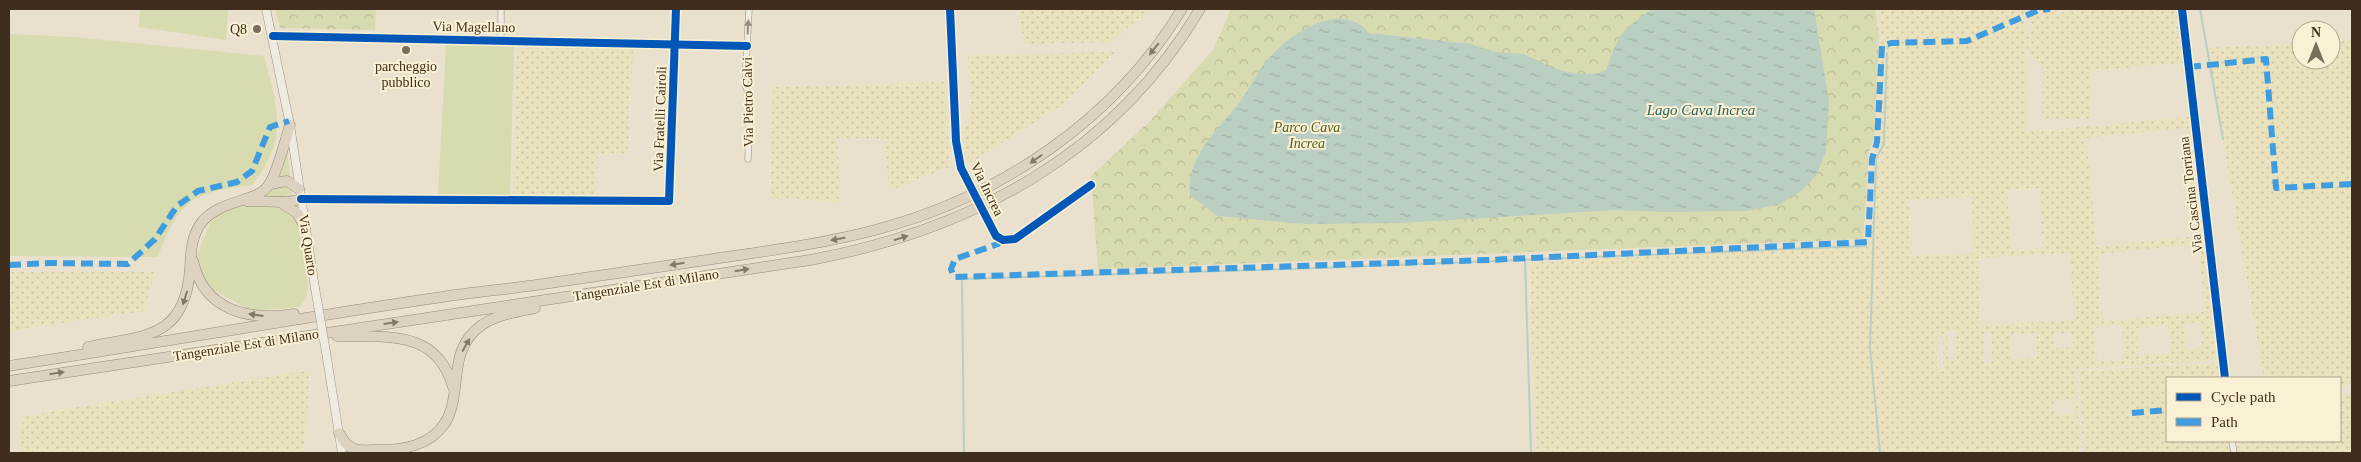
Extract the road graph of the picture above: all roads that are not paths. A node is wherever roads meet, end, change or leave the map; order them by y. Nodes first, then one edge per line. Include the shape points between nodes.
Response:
1 (266, 9) edge
2 (501, 9) edge
3 (676, 9) edge
4 (749, 9) edge
5 (950, 9) edge
6 (1182, 9) edge
7 (1200, 9) edge
8 (2182, 9) edge
9 (273, 36) junction
10 (501, 40) junction
11 (675, 46) junction
12 (747, 46) junction
13 (290, 125) junction
14 (748, 159) dead end
15 (270, 184) junction
16 (1091, 185) dead end
17 (300, 194) junction
18 (236, 201) junction
19 (277, 201) junction
20 (305, 227) junction
21 (191, 250) junction
22 (601, 292) junction
23 (444, 296) junction
24 (309, 336) junction
25 (27, 363) junction
26 (9, 366) edge
27 (2225, 377) edge
28 (9, 381) edge
29 (454, 392) junction
30 (339, 433) joint
31 (388, 450) junction
32 (348, 452) edge
33 (375, 453) edge

1 - 9 street, Via Quarto
2 - 10 street
3 - 11 street, Via Fratelli Cairoli
12 -> 4 street, Via Pietro Calvi
5 - 16 street, Via Increa, bridge via 956,141 961,168 995,234 1002,240 1015,239
6 -> 23 highway, Tangenziale Est di Milano via 1134,73 1066,137 1016,172 945,208 879,229 819,243
22 -> 7 highway, Tangenziale Est di Milano via 842,254 908,236 971,212 1050,168 1114,117 1163,63
8 - 27 street, Via Cascina Torriana
9 - 10 street, Via Magellano
9 - 13 street, Via Quarto
10 - 11 street, Via Magellano
11 - 12 street, Via Pietro Calvi
11 - 17 street, Via Fratelli Cairoli via 669,201
12 - 14 street, Via Pietro Calvi via 745,85 750,97
13 - 15 highway
13 - 17 street, Via Quarto
15 - 17 highway via 287,182
15 - 18 highway via 261,192
17 - 19 highway
17 - 20 street, Via Quarto
18 - 19 highway
18 - 21 highway via 219,208 204,220 195,234
19 - 20 highway via 296,213
20 - 30 street, Via Quarto, bridge
23 -> 21 highway via 278,316 252,315 228,308 209,295 198,278
21 -> 25 highway via 185,300 179,312 164,326 141,336
24 -> 22 highway, Tangenziale Est di Milano
29 -> 22 highway via 464,346 483,324 504,315
23 - 25 highway, Tangenziale Est di Milano
28 -> 24 highway, Tangenziale Est di Milano
24 - 29 highway via 382,335 418,343 440,359
25 - 26 highway, Tangenziale Est di Milano
29 - 31 highway via 449,415 434,435 419,444
30 - 32 highway via 347,444
31 - 32 highway
31 - 33 highway

